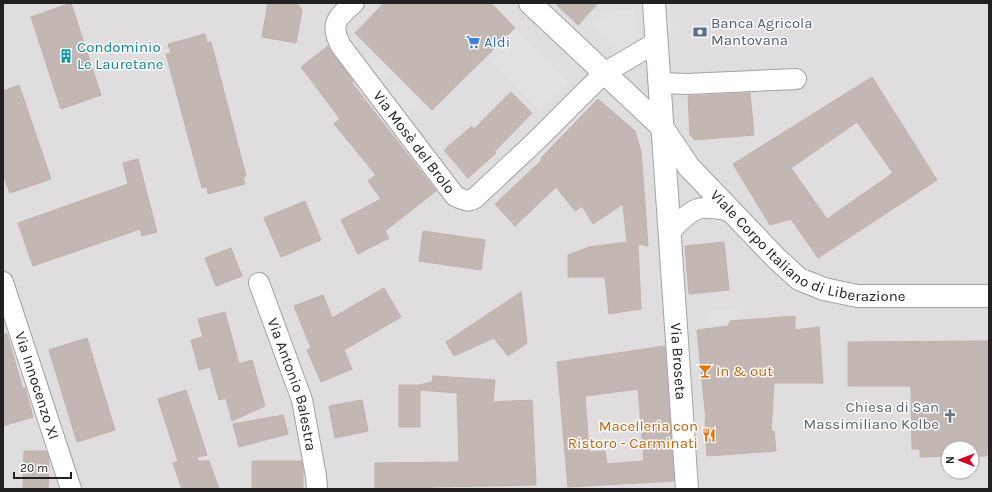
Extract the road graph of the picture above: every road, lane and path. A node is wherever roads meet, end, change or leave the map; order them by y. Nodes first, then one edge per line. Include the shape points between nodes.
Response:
1 (354, 3) edge
2 (530, 3) edge
3 (654, 3) edge
4 (657, 42) junction
5 (604, 73) junction
6 (796, 79) dead end
7 (660, 83) junction
8 (662, 126) junction
9 (732, 212) junction
10 (669, 233) junction
11 (3, 282) edge
12 (259, 283) dead end
13 (989, 296) edge
14 (71, 489) edge
15 (318, 489) edge
16 (687, 489) edge

1 - 5 street, Via Mosè del Brolo via 342,14 334,28 340,46 455,196 464,200 475,198
2 - 5 street, Viale Corpo Italiano di Liberazione
3 - 4 street, Via Broseta
4 - 5 street
4 - 7 street, Via Broseta
5 - 8 street, Viale Corpo Italiano di Liberazione
6 - 7 street
7 - 8 street, Via Broseta
8 - 9 street, Viale Corpo Italiano di Liberazione via 689,167
8 - 10 street, Via Broseta
9 - 10 street via 723,208 698,208
9 - 13 street, Viale Corpo Italiano di Liberazione via 798,279 824,289 857,296
10 - 16 street, Via Broseta
11 - 14 street, Via Innocenzo XI
12 - 15 street, Via Antonio Balestra via 302,400

